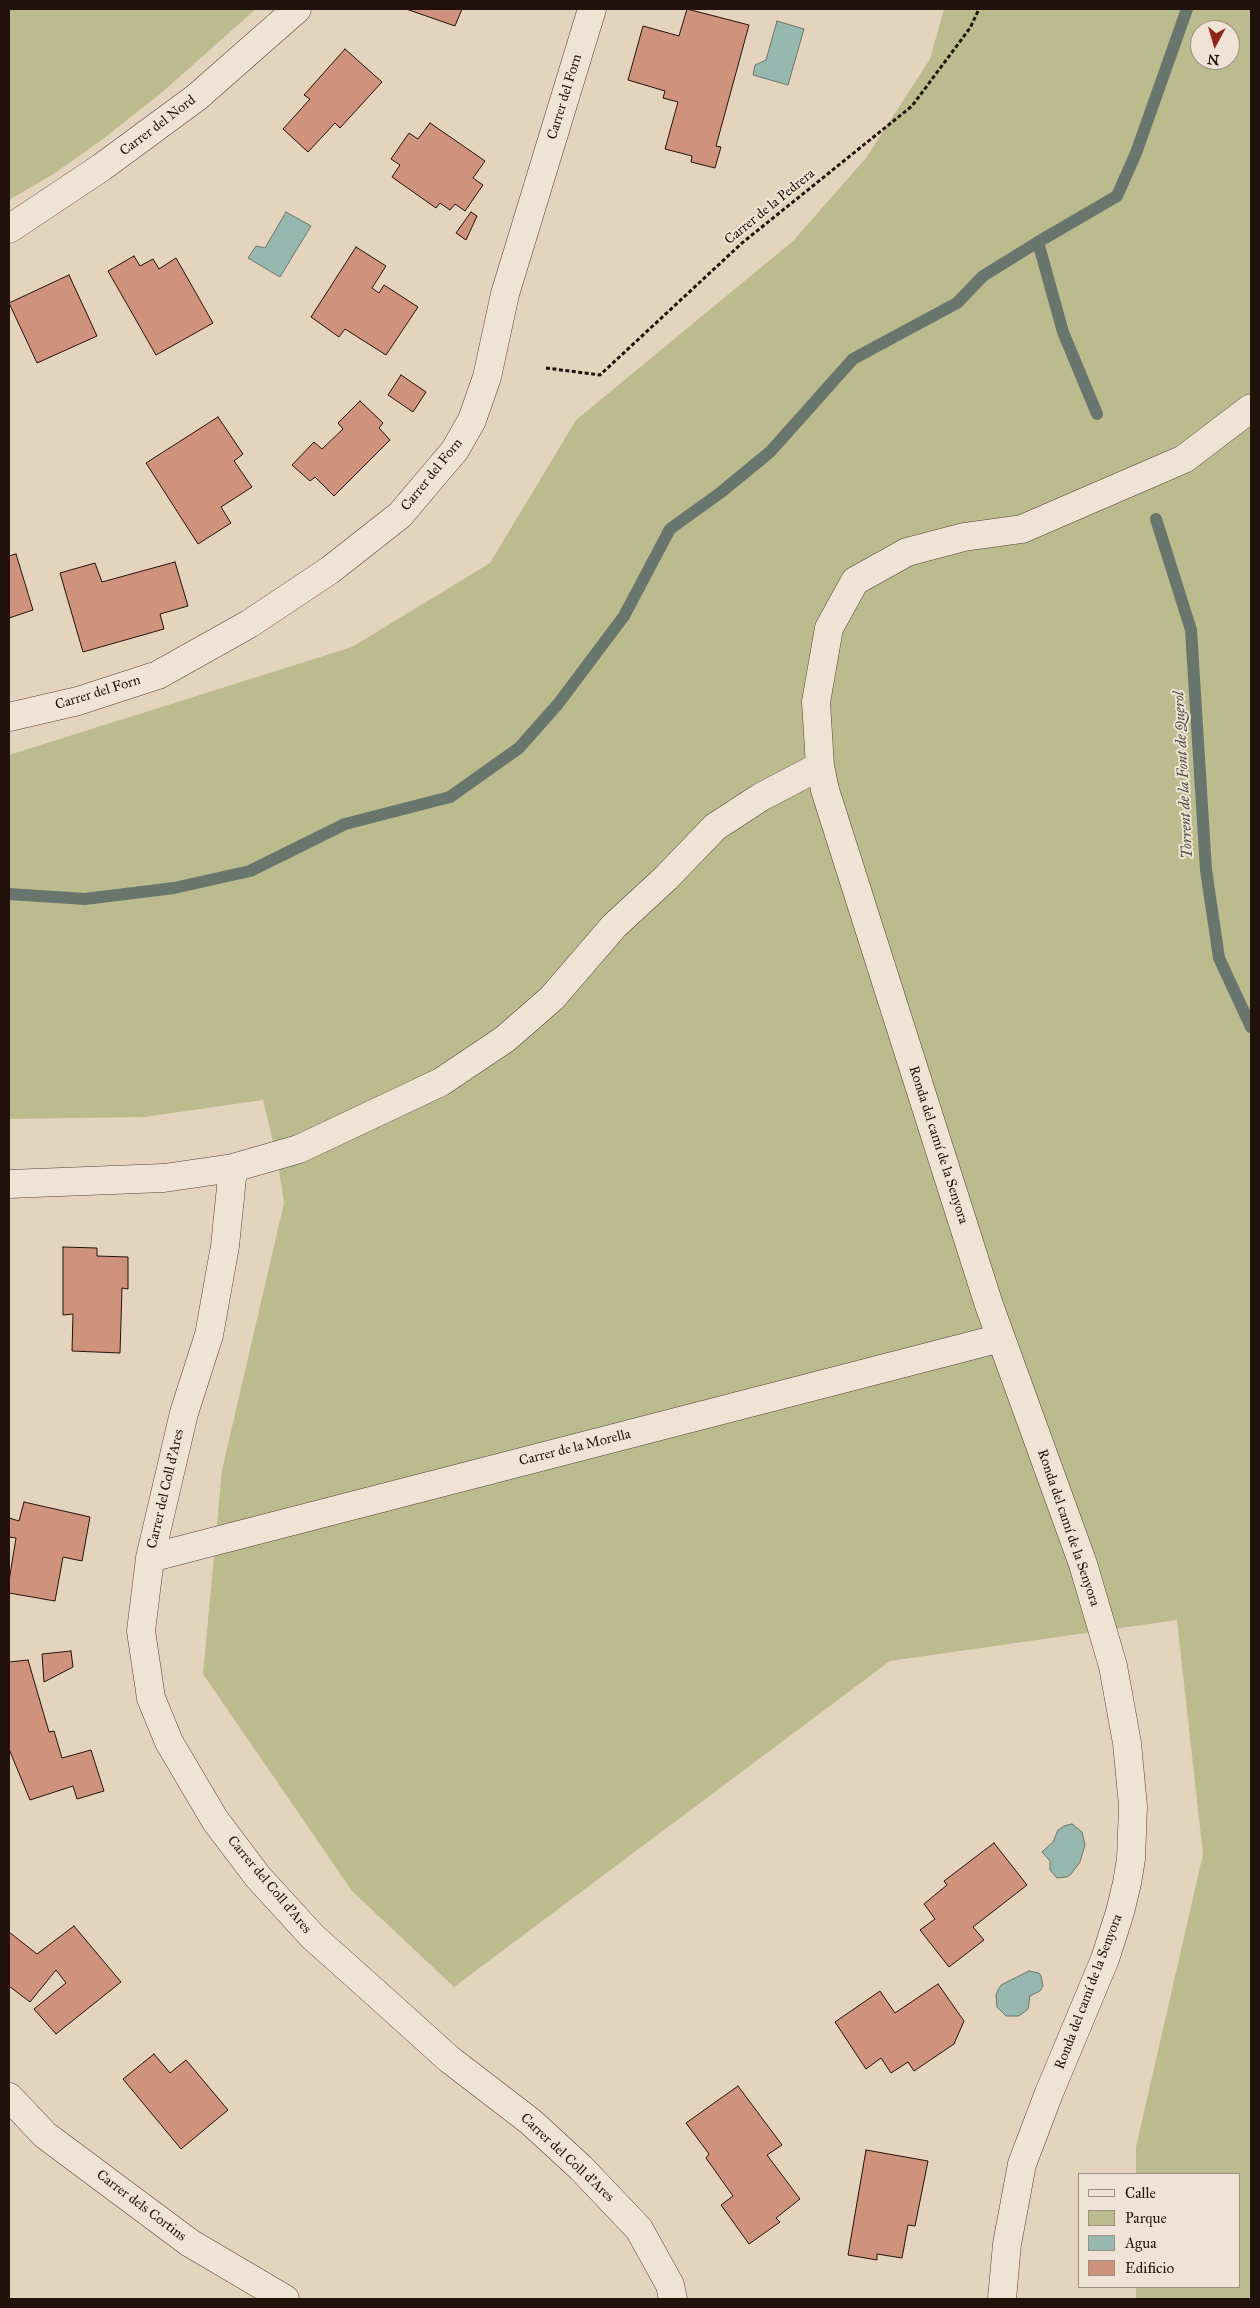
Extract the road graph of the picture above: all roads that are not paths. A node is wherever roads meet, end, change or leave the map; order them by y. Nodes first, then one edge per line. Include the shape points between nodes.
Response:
1 (297, 9) edge
2 (592, 9) edge
3 (9, 229) edge
4 (1251, 408) edge
5 (9, 717) edge
6 (820, 766) junction
7 (233, 1168) junction
8 (9, 1184) edge
9 (1001, 1338) junction
10 (150, 1558) junction
11 (9, 2097) edge
12 (285, 2299) edge
13 (673, 2299) edge
14 (1002, 2299) edge

1 - 3 street, Carrer del Nord via 197,97 102,167
2 - 5 street, Carrer del Forn via 505,294 487,376 472,420 455,450 400,515 330,570 250,624 158,675 78,701
4 - 6 street, Ronda del camí de la Senyora via 1184,459 1022,529 964,537 907,552 855,582 829,628 816,702
6 - 7 street via 762,797 716,827 614,926 552,998 505,1039 441,1082 299,1149
6 - 9 street, Ronda del camí de la Senyora
7 - 8 street via 164,1178
7 - 10 street, Carrer del Coll d'Ares via 225,1246 210,1335 184,1413
9 - 10 street, Carrer de la Morella
9 - 14 street, Ronda del camí de la Senyora via 1083,1564 1107,1647 1128,1743 1133,1806 1131,1859 1120,1912 1105,1959 1022,2164 1006,2244
10 - 13 street, Carrer del Coll d'Ares via 141,1631 151,1698 169,1742 215,1820 258,1876 313,1936 449,2059 531,2122 587,2174 639,2229 670,2285
11 - 12 street, Carrer dels Cortins via 45,2135 190,2243

